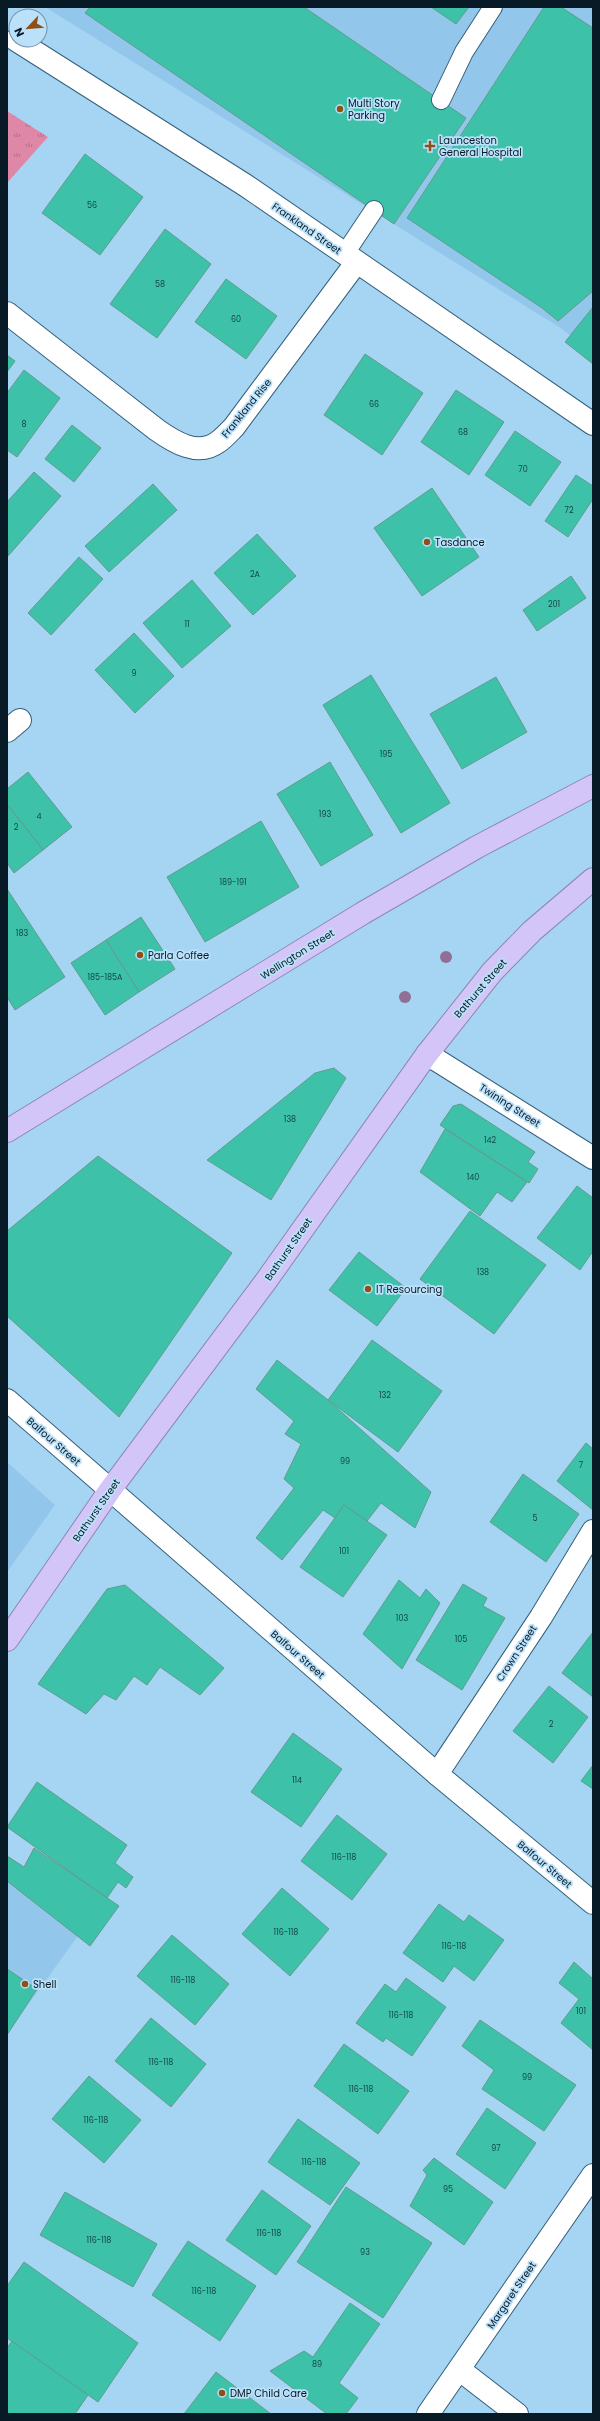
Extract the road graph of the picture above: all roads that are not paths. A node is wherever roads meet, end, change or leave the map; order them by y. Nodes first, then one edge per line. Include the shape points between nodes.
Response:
1 (493, 7) edge
2 (29, 48) edge
3 (441, 100) dead end
4 (374, 210) dead end
5 (350, 259) junction
6 (7, 313) edge
7 (593, 424) edge
8 (593, 786) edge
9 (593, 879) edge
10 (426, 1054) junction
11 (7, 1131) edge
12 (593, 1158) edge
13 (7, 1400) edge
14 (110, 1490) junction
15 (593, 1531) edge
16 (7, 1640) edge
17 (437, 1774) junction
18 (593, 1903) edge
19 (593, 2175) edge
20 (460, 2370) junction
21 (428, 2414) edge
22 (517, 2414) edge

1 - 3 lane via 464,52
2 - 5 street, Frankland Street via 245,185
4 - 5 lane
5 - 6 street, Frankland Rise via 234,427 218,443 196,449 177,444 157,430
5 - 7 street, Frankland Street
8 - 11 highway, Wellington Street via 477,847 364,913
9 - 10 highway, Bathurst Street via 532,931 492,972
10 - 12 street, Twining Street
10 - 14 highway, Bathurst Street via 266,1281
13 - 14 street, Balfour Street
14 - 16 highway, Bathurst Street
14 - 17 street, Balfour Street
15 - 17 street, Crown Street via 541,1617
17 - 18 street, Balfour Street
19 - 20 street, Margaret Street
20 - 21 street, Margaret Street
20 - 22 street

